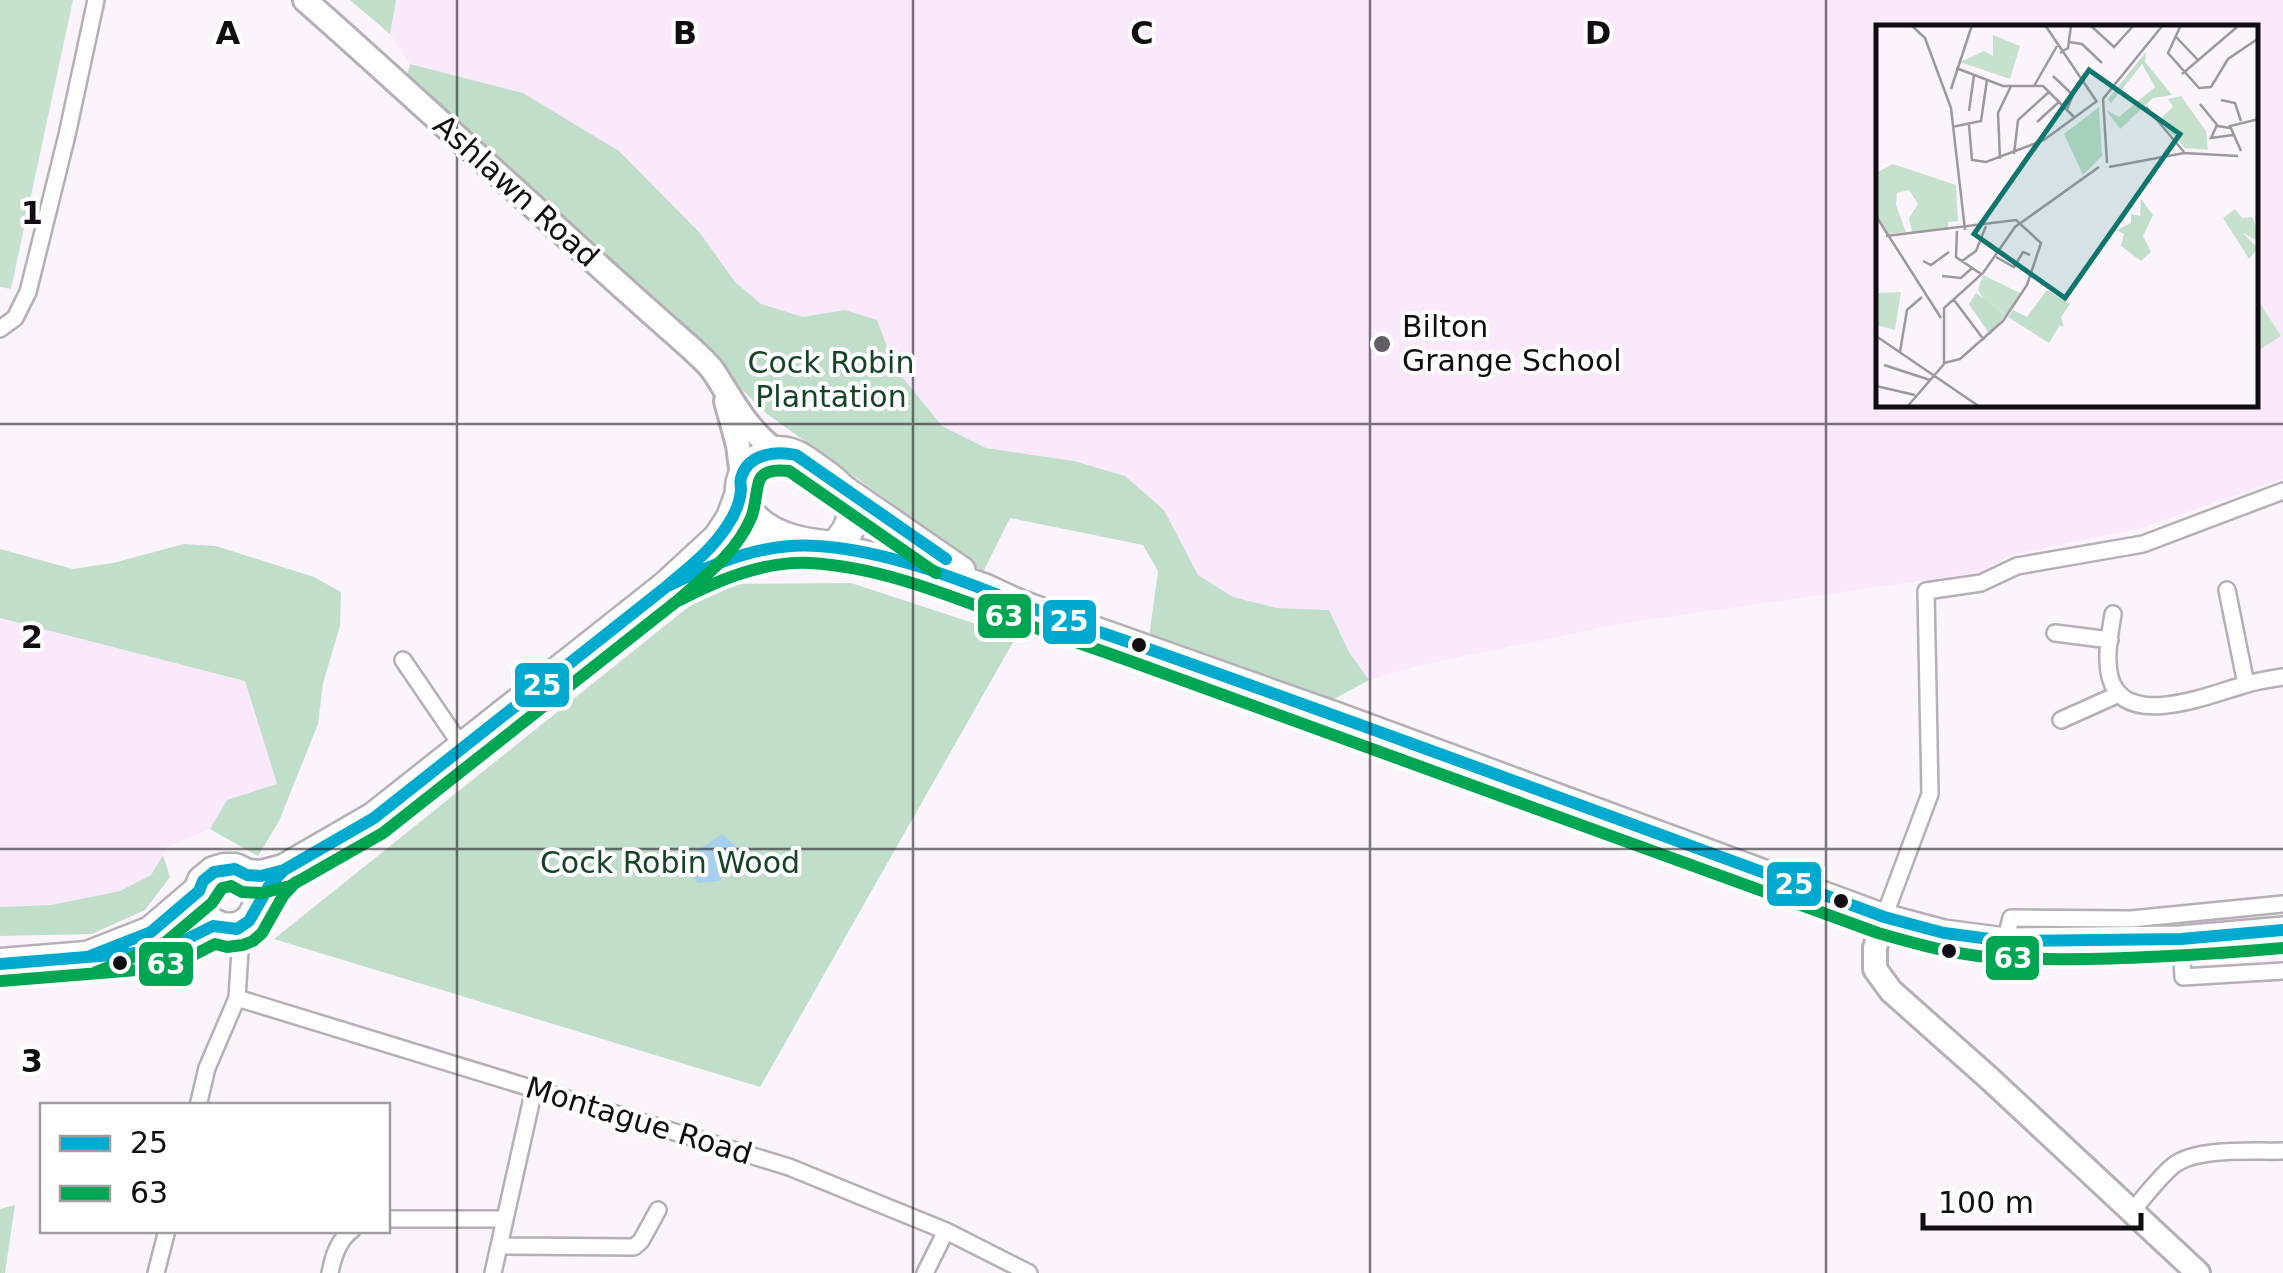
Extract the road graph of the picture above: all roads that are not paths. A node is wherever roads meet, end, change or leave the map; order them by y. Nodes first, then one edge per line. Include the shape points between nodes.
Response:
1 (96, 0) edge
2 (304, 0) edge
3 (0, 329) edge
4 (722, 386) junction
5 (778, 452) junction
6 (742, 484) junction
7 (839, 485) junction
8 (2283, 491) edge
9 (820, 546) junction
10 (666, 587) junction
11 (984, 587) junction
12 (2227, 590) dead end
13 (2113, 614) dead end
14 (2055, 633) dead end
15 (2110, 640) junction
16 (404, 660) dead end
17 (2283, 677) edge
18 (2246, 684) junction
19 (2119, 694) junction
20 (2061, 720) dead end
21 (463, 748) junction
22 (198, 890) junction
23 (2283, 904) edge
24 (1884, 917) junction
25 (239, 918) junction
26 (2283, 930) edge
27 (2181, 938) junction
28 (2005, 941) junction
29 (90, 956) junction
30 (0, 964) edge
31 (2283, 972) edge
32 (237, 998) junction
33 (534, 1088) junction
34 (199, 1103) edge
35 (2283, 1151) edge
36 (658, 1210) dead end
37 (2131, 1212) junction
38 (390, 1219) edge
39 (504, 1219) junction
40 (946, 1231) junction
41 (166, 1233) edge
42 (348, 1233) edge
43 (499, 1246) junction
44 (156, 1273) edge
45 (330, 1273) edge
46 (493, 1273) edge
47 (925, 1273) edge
48 (1030, 1273) edge
49 (2198, 1273) edge

1 - 3 street via 28,292 15,318
2 - 4 main road, Ashlawn Road via 692,349
4 - 5 main road, Ashlawn Road
4 - 6 main road, Ashlawn Road
5 - 6 highway via 755,460
5 - 7 highway via 796,456
6 - 9 highway via 758,522
6 - 10 highway via 719,538
7 - 9 highway via 852,522 842,539
7 - 11 main road
8 - 24 street via 2144,544 2017,566 1982,583 1926,591 1930,794
9 - 10 highway via 776,547 720,560
9 - 11 main road via 927,567
10 - 21 highway
11 - 24 main road
12 - 18 street
13 - 15 street
14 - 15 street
15 - 19 street via 2110,680
16 - 21 street
17 - 18 street
18 - 19 street via 2183,704 2146,704
19 - 20 street
21 - 25 highway via 374,818 284,870 261,876
22 - 25 highway via 200,910
22 - 25 highway via 214,872 235,869
22 - 29 highway via 151,932
23 - 28 street via 2131,919 2011,918
24 - 28 main road
24 - 37 main road via 1875,970 1890,992
25 - 29 highway via 176,944
25 - 32 street
26 - 27 main road
27 - 28 main road
27 - 31 street via 2177,977
29 - 30 highway
32 - 33 street, Montague Road
32 - 34 street
33 - 39 street
33 - 40 street, Montague Road via 789,1167
35 - 37 street via 2187,1158
36 - 43 street via 634,1247
37 - 49 main road
38 - 39 street
39 - 43 street
40 - 47 street
40 - 48 street, Montague Road
41 - 44 street
42 - 45 street
43 - 46 street

